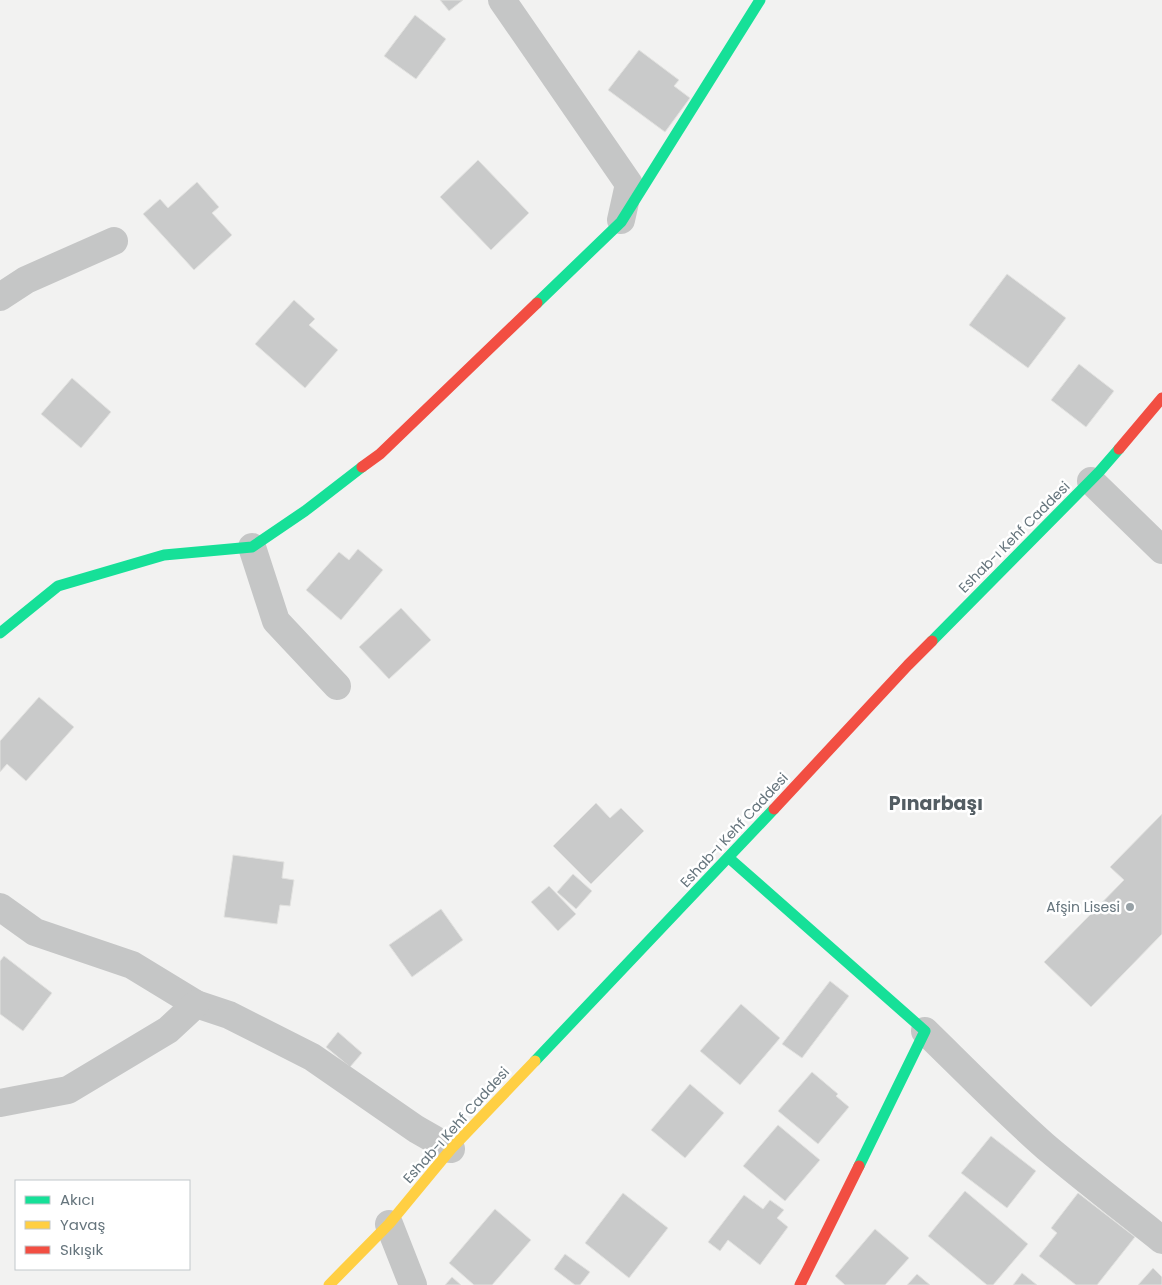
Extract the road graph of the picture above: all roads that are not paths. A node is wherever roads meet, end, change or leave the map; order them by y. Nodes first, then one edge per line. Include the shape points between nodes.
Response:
1 (502, 0) edge
2 (760, 0) edge
3 (621, 222) junction
4 (114, 241) dead end
5 (0, 297) edge
6 (1162, 398) edge
7 (1091, 481) junction
8 (252, 547) junction
9 (1162, 550) edge
10 (3, 624) edge
11 (337, 686) dead end
12 (728, 858) junction
13 (0, 907) edge
14 (196, 1004) junction
15 (925, 1031) junction
16 (0, 1104) edge
17 (450, 1149) junction
18 (389, 1224) junction
19 (1162, 1240) edge
20 (329, 1285) edge
21 (413, 1285) edge
22 (800, 1285) edge

1 - 3 street via 629,184
2 - 3 street
3 - 8 street via 380,454
4 - 5 street via 26,280
6 - 7 street, Eshab-ı Kehf Caddesi
7 - 9 street
7 - 12 street, Eshab-ı Kehf Caddesi via 908,665
8 - 10 street via 164,554 58,586
8 - 11 street via 276,621
12 - 15 street
12 - 17 street, Eshab-ı Kehf Caddesi
13 - 14 street via 35,932 132,965
14 - 16 street via 168,1030 68,1090
14 - 17 street via 229,1015 312,1057
15 - 19 street via 1046,1146
15 - 22 street
17 - 18 street, Eshab-ı Kehf Caddesi
18 - 20 street, Eshab-ı Kehf Caddesi
18 - 21 street

